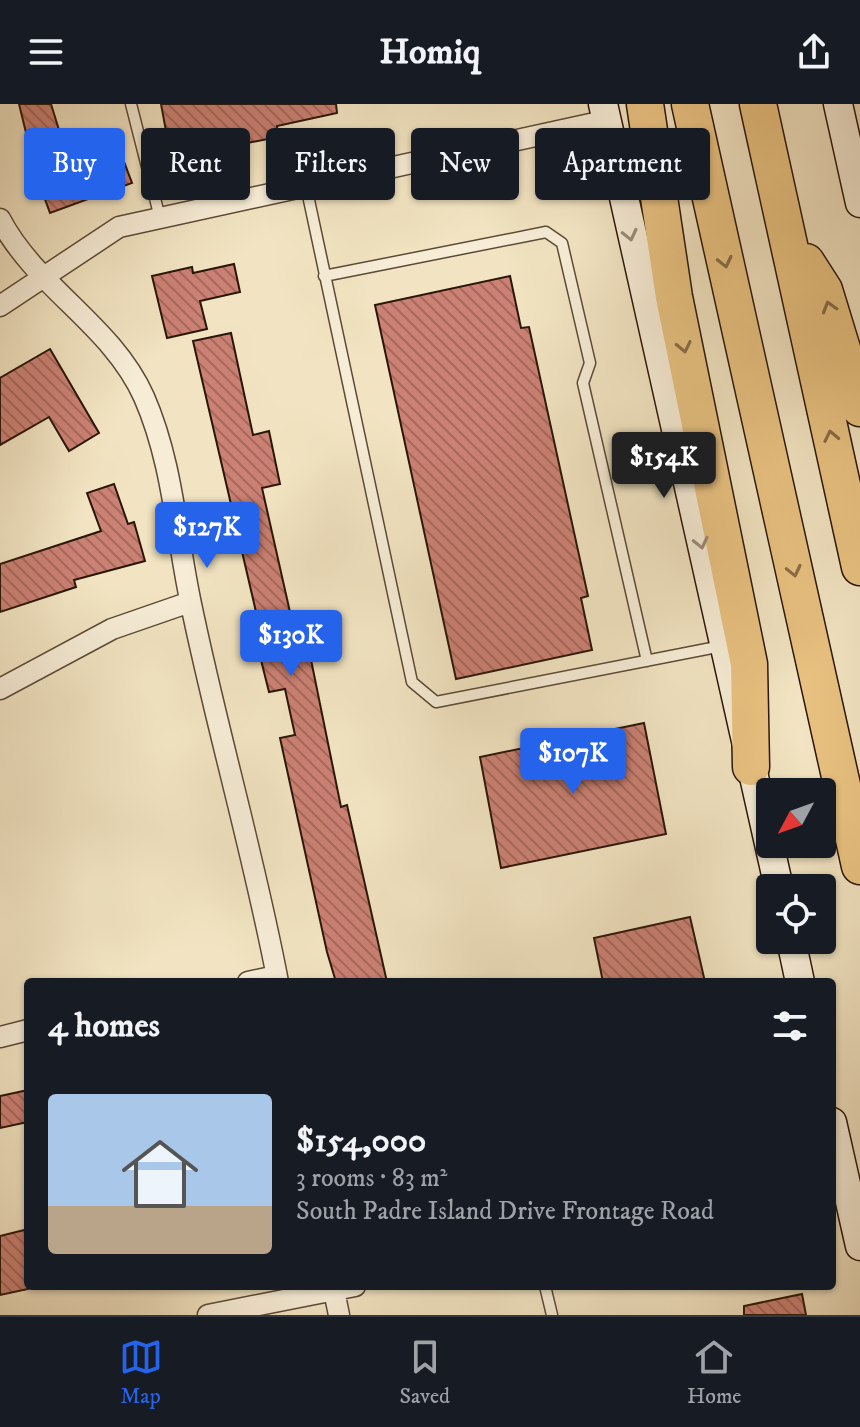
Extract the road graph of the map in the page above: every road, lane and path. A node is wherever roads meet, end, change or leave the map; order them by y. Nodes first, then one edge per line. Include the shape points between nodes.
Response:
1 (131, 104) edge
2 (645, 104) edge
3 (690, 104) edge
4 (758, 104) edge
5 (838, 104) edge
6 (604, 112) edge
7 (395, 164) edge
8 (266, 195) edge
9 (859, 197) edge
10 (309, 200) edge
11 (160, 218) junction
12 (0, 219) edge
13 (785, 226) junction
14 (324, 276) junction
15 (42, 278) junction
16 (0, 306) edge
17 (860, 408) edge
18 (860, 567) edge
19 (190, 602) junction
20 (724, 646) junction
21 (647, 661) junction
22 (0, 689) edge
23 (751, 767) junction
24 (860, 866) edge
25 (776, 874) edge
26 (794, 954) edge
27 (277, 978) edge
28 (799, 978) edge
29 (24, 1031) edge
30 (0, 1037) edge
31 (836, 1160) edge
32 (840, 1199) edge
33 (860, 1246) edge
34 (325, 1290) edge
35 (334, 1290) edge
36 (546, 1290) edge
37 (208, 1315) edge
38 (339, 1315) edge
39 (552, 1315) edge

1 - 11 lane
2 -> 23 highway via 674,297 749,664
3 -> 24 highway
4 - 13 highway
5 - 9 main road
6 - 7 street
6 -> 20 main road
8 - 11 street
10 - 14 lane
11 - 15 street via 119,227
12 - 15 street
17 -> 13 highway via 824,290
18 -> 13 highway
14 - 21 lane via 412,682 436,702
14 - 21 lane via 546,232 562,243 590,363 583,383
15 - 16 street
15 - 19 street via 99,331 143,395 167,464
19 - 22 street via 112,629
19 - 27 street
20 - 21 lane
20 - 23 main road
23 - 25 main road
26 - 28 main road
29 - 30 street
31 - 32 main road
32 - 33 main road
34 - 37 street
35 - 38 street
36 - 39 lane

